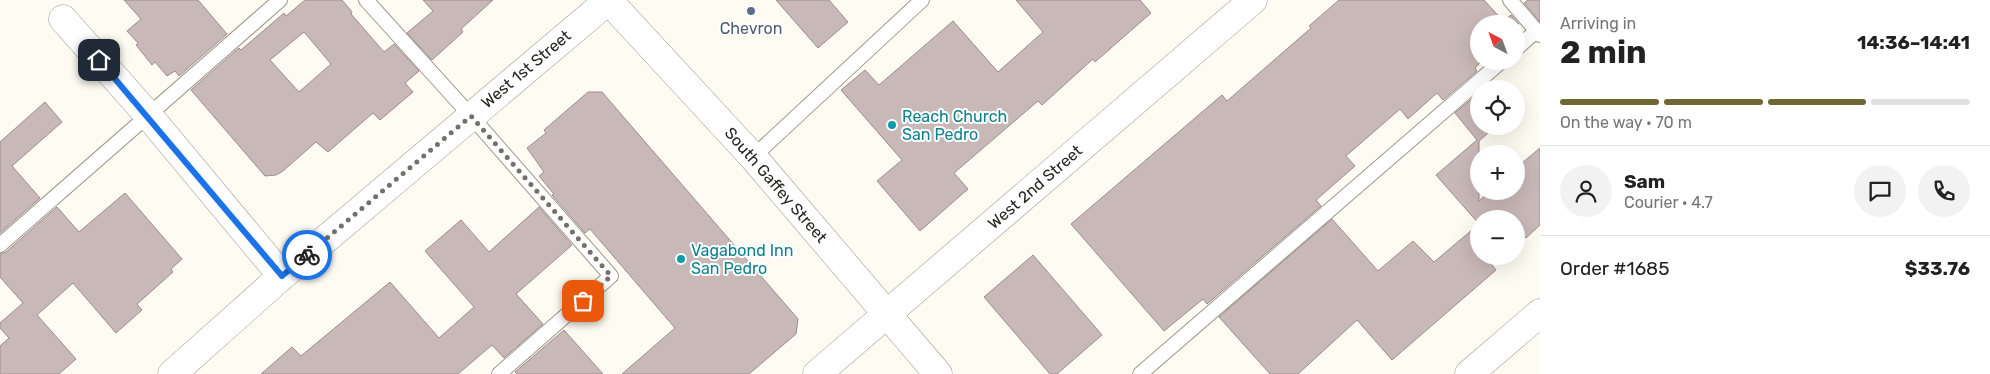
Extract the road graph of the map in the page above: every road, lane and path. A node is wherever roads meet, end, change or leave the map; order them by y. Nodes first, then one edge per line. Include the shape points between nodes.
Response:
1 (280, 0) edge
2 (366, 0) edge
3 (608, 0) edge
4 (922, 0) edge
5 (1253, 0) edge
6 (1510, 0) edge
7 (63, 19) dead end
8 (1538, 33) edge
9 (1525, 42) edge
10 (1492, 70) edge
11 (148, 116) junction
12 (471, 116) junction
13 (753, 157) junction
14 (0, 245) edge
15 (282, 276) junction
16 (887, 314) junction
17 (1540, 314) edge
18 (172, 374) edge
19 (499, 374) edge
20 (818, 374) edge
21 (938, 374) edge
22 (1140, 374) edge
23 (1470, 374) edge

1 - 11 lane
2 - 12 lane
3 - 12 street, West 1st Street
3 - 13 street, South Gaffey Street
4 - 13 lane
5 - 16 street, West 2nd Street
6 - 8 lane
7 - 11 street
8 - 9 lane
10 - 22 lane
11 - 14 lane
11 - 15 street
12 - 15 street, West 1st Street
12 - 19 lane via 611,276
13 - 16 street, South Gaffey Street
15 - 18 street, West 1st Street
16 - 20 street, West 2nd Street
16 - 21 street, South Gaffey Street
17 - 23 street

